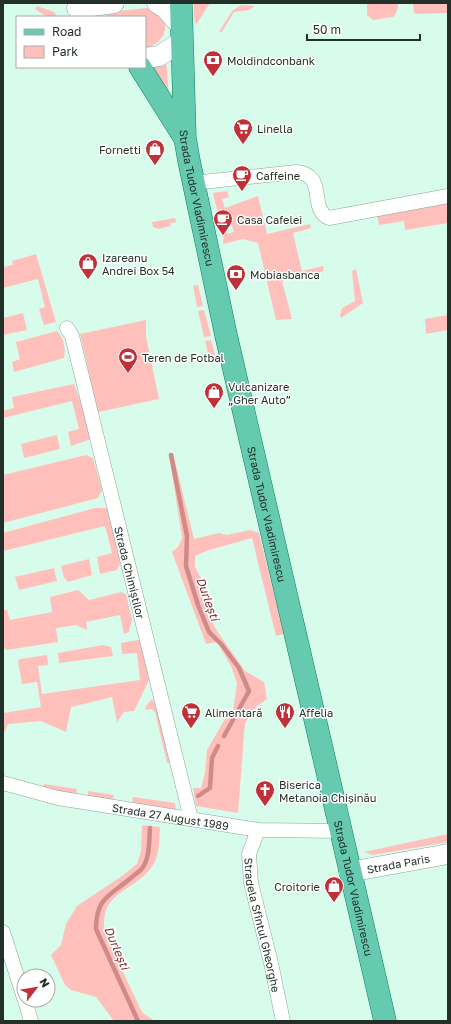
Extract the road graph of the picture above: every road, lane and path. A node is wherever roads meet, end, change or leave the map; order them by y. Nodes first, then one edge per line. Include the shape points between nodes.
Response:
1 (114, 3) edge
2 (157, 3) edge
3 (181, 3) edge
4 (76, 9) edge
5 (181, 34) junction
6 (146, 58) edge
7 (141, 68) edge
8 (185, 138) junction
9 (193, 183) junction
10 (448, 196) edge
11 (67, 328) dead end
12 (3, 783) edge
13 (191, 819) junction
14 (258, 830) junction
15 (340, 831) junction
16 (448, 854) edge
17 (349, 872) junction
18 (3, 932) edge
19 (16, 973) edge
20 (26, 1008) edge
21 (30, 1021) edge
22 (283, 1021) edge
23 (385, 1021) edge

1 - 4 street
2 - 5 street via 165,8
3 - 5 main road, Strada Tudor Vladimirescu
5 - 6 street via 159,56
5 - 8 main road, Strada Tudor Vladimirescu
7 - 8 main road
8 - 9 main road, Strada Tudor Vladimirescu
9 - 10 street via 307,173 312,178 321,211 329,218
9 - 15 main road, Strada Tudor Vladimirescu
11 - 13 street, Strada Chimiștilor via 72,336
12 - 13 street, Strada 27 August 1989 via 58,798
13 - 14 street, Strada 27 August 1989
14 - 15 street, Strada 27 August 1989
14 - 22 street, Stradela Sfîntul Gheorghe via 249,854 251,883
15 - 17 main road, Strada Tudor Vladimirescu
16 - 17 street, Strada Paris
17 - 23 main road, Strada Tudor Vladimirescu
18 - 19 street
20 - 21 street

